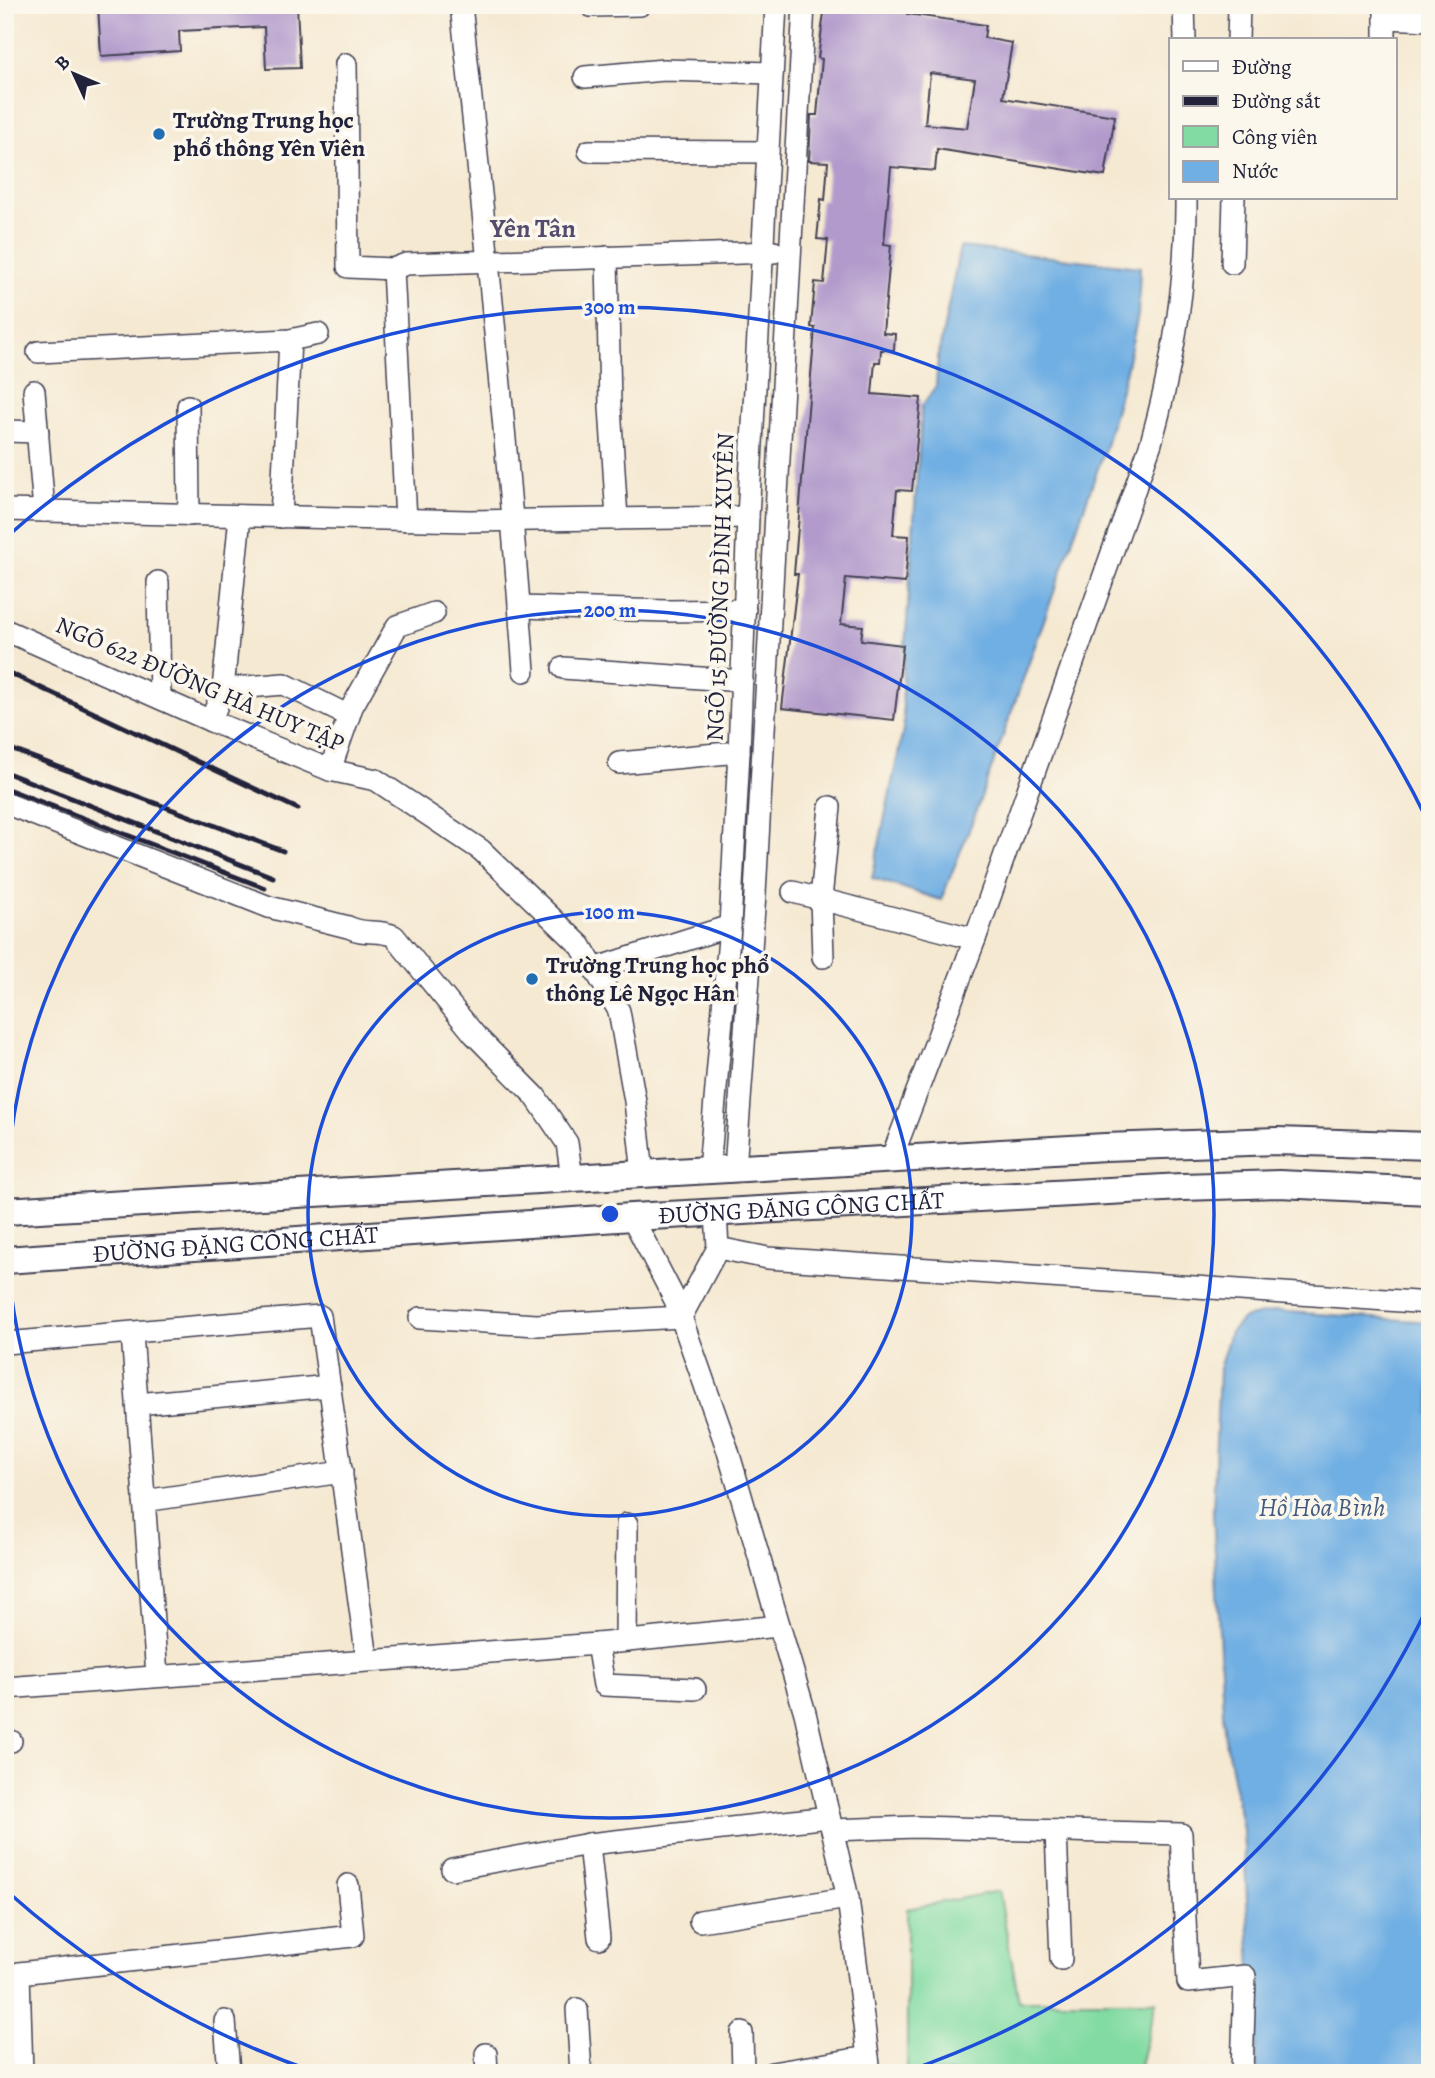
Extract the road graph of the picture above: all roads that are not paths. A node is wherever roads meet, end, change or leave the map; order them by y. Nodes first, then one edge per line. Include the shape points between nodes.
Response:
1 (461, 5) edge
2 (640, 5) edge
3 (776, 5) edge
4 (804, 5) edge
5 (1184, 5) edge
6 (1239, 5) edge
7 (591, 6) edge
8 (1385, 12) edge
9 (1430, 20) edge
10 (1185, 38) edge
11 (1238, 38) edge
12 (1385, 38) edge
13 (346, 64) dead end
14 (772, 73) junction
15 (585, 77) dead end
16 (589, 151) dead end
17 (768, 152) junction
18 (1186, 200) edge
19 (1234, 200) edge
20 (761, 252) junction
21 (790, 253) junction
22 (607, 257) junction
23 (489, 261) junction
24 (1232, 263) dead end
25 (393, 269) junction
26 (318, 334) dead end
27 (290, 340) junction
28 (38, 352) dead end
29 (34, 391) dead end
30 (188, 406) dead end
31 (5, 431) edge
32 (38, 432) junction
33 (5, 510) edge
34 (44, 511) junction
35 (189, 515) junction
36 (240, 516) junction
37 (281, 517) junction
38 (748, 517) junction
39 (617, 519) junction
40 (406, 520) junction
41 (513, 521) junction
42 (158, 582) dead end
43 (519, 607) junction
44 (745, 610) junction
45 (435, 613) dead end
46 (5, 630) edge
47 (563, 668) dead end
48 (524, 671) dead end
49 (742, 681) junction
50 (223, 689) junction
51 (160, 698) junction
52 (741, 708) junction
53 (765, 709) junction
54 (349, 716) junction
55 (211, 721) junction
56 (739, 752) junction
57 (620, 762) dead end
58 (330, 770) junction
59 (5, 803) edge
60 (830, 807) dead end
61 (793, 892) dead end
62 (821, 899) junction
63 (730, 926) junction
64 (975, 939) junction
65 (823, 957) dead end
66 (594, 969) junction
67 (1430, 1146) edge
68 (891, 1160) junction
69 (735, 1169) junction
70 (709, 1171) junction
71 (643, 1174) junction
72 (559, 1179) junction
73 (1430, 1191) edge
74 (891, 1204) junction
75 (5, 1211) edge
76 (716, 1213) junction
77 (632, 1217) junction
78 (552, 1223) junction
79 (718, 1248) junction
80 (5, 1260) edge
81 (1430, 1303) edge
82 (681, 1317) junction
83 (420, 1318) dead end
84 (132, 1333) junction
85 (5, 1343) edge
86 (330, 1386) junction
87 (137, 1404) junction
88 (342, 1472) junction
89 (144, 1501) junction
90 (627, 1524) dead end
91 (779, 1626) junction
92 (626, 1641) junction
93 (597, 1644) junction
94 (367, 1659) junction
95 (157, 1676) junction
96 (5, 1688) edge
97 (695, 1689) dead end
98 (831, 1824) junction
99 (1056, 1831) junction
100 (589, 1844) junction
101 (452, 1869) dead end
102 (348, 1885) dead end
103 (848, 1898) junction
104 (700, 1922) dead end
105 (599, 1938) dead end
106 (1061, 1959) dead end
107 (578, 2009) dead end
108 (225, 2021) dead end
109 (742, 2033) dead end
110 (869, 2065) edge
111 (22, 2073) edge
112 (229, 2073) edge
113 (581, 2073) edge
114 (743, 2073) edge
115 (772, 2073) edge
116 (1242, 2073) edge

1 - 23 street
2 - 7 street
3 - 14 street, NGÕ 15 ĐƯỜNG ĐÌNH XUYÊN
4 - 21 street, NGÕ 15 ĐƯỜNG ĐÌNH XUYÊN
5 - 10 street
6 - 11 street
8 - 9 street
8 - 12 street
13 - 25 street via 348,267
14 - 15 street via 664,71
14 - 17 street, NGÕ 15 ĐƯỜNG ĐÌNH XUYÊN
16 - 17 street
17 - 20 street, NGÕ 15 ĐƯỜNG ĐÌNH XUYÊN
18 - 64 street via 1176,334 1154,433
19 - 24 street
20 - 21 street
20 - 22 street
20 - 38 street, NGÕ 15 ĐƯỜNG ĐÌNH XUYÊN
21 - 53 street, NGÕ 15 ĐƯỜNG ĐÌNH XUYÊN
22 - 23 street
22 - 39 street
23 - 25 street via 406,264
23 - 41 street
25 - 40 street
26 - 27 street
27 - 28 street
27 - 37 street
29 - 32 street
30 - 35 street
31 - 32 street
32 - 34 street
33 - 34 street
34 - 35 street
35 - 36 street
36 - 37 street
36 - 50 street
37 - 40 street
38 - 39 street
38 - 44 street, NGÕ 15 ĐƯỜNG ĐÌNH XUYÊN
39 - 41 street
40 - 41 street
41 - 43 street
42 - 51 street
43 - 44 street
43 - 48 street
44 - 49 street, NGÕ 15 ĐƯỜNG ĐÌNH XUYÊN
45 - 54 street via 397,626
46 - 51 street, NGÕ 622 ĐƯỜNG HÀ HUY TẬP
47 - 49 street
49 - 52 street, NGÕ 15 ĐƯỜNG ĐÌNH XUYÊN
50 - 54 street via 284,684
50 - 55 street
51 - 55 street, NGÕ 622 ĐƯỜNG HÀ HUY TẬP
52 - 53 street
52 - 56 street, NGÕ 15 ĐƯỜNG ĐÌNH XUYÊN
53 - 69 street, NGÕ 15 ĐƯỜNG ĐÌNH XUYÊN
54 - 58 street
55 - 58 street, NGÕ 622 ĐƯỜNG HÀ HUY TẬP
56 - 57 street
56 - 63 street, NGÕ 15 ĐƯỜNG ĐÌNH XUYÊN
58 - 66 street, NGÕ 622 ĐƯỜNG HÀ HUY TẬP via 376,780 481,850 581,946
59 - 72 street via 269,907 360,933 394,936 474,1034 535,1096 567,1143
60 - 62 street
61 - 62 street
62 - 64 street
62 - 65 street
63 - 66 street
63 - 70 street, NGÕ 15 ĐƯỜNG ĐÌNH XUYÊN
64 - 68 street
66 - 71 street, NGÕ 622 ĐƯỜNG HÀ HUY TẬP via 619,1011
67 - 68 main road, ĐƯỜNG ĐẶNG CÔNG CHẤT via 1277,1141
68 - 69 main road, ĐƯỜNG ĐẶNG CÔNG CHẤT
68 - 74 main road
69 - 70 main road, ĐƯỜNG ĐẶNG CÔNG CHẤT
70 - 71 main road, ĐƯỜNG ĐẶNG CÔNG CHẤT
71 - 72 main road, ĐƯỜNG ĐẶNG CÔNG CHẤT
72 - 75 main road, ĐƯỜNG ĐẶNG CÔNG CHẤT
72 - 78 main road
73 - 74 main road, ĐƯỜNG ĐẶNG CÔNG CHẤT via 1279,1184
74 - 76 main road, ĐƯỜNG ĐẶNG CÔNG CHẤT
76 - 77 main road, ĐƯỜNG ĐẶNG CÔNG CHẤT
76 - 79 street
77 - 78 main road, ĐƯỜNG ĐẶNG CÔNG CHẤT
77 - 82 street
78 - 80 main road, ĐƯỜNG ĐẶNG CÔNG CHẤT
79 - 81 street via 768,1258
79 - 82 street
82 - 83 street via 537,1325
82 - 91 street via 727,1448
84 - 85 street
84 - 86 street via 320,1316
84 - 87 street
86 - 87 street
86 - 88 street
87 - 89 street
88 - 89 street
88 - 94 street
89 - 95 street
90 - 92 street
91 - 92 street
91 - 98 street
92 - 93 street
93 - 94 street
93 - 97 street via 604,1685
94 - 95 street
95 - 96 street
98 - 99 street
98 - 100 street
98 - 103 street
99 - 106 street
99 - 116 street via 1181,1834 1188,1982 1245,1976
100 - 101 street
100 - 105 street
102 - 111 street via 353,1936 19,1973
103 - 104 street
103 - 110 street
107 - 113 street
108 - 112 street
109 - 114 street
110 - 115 street

